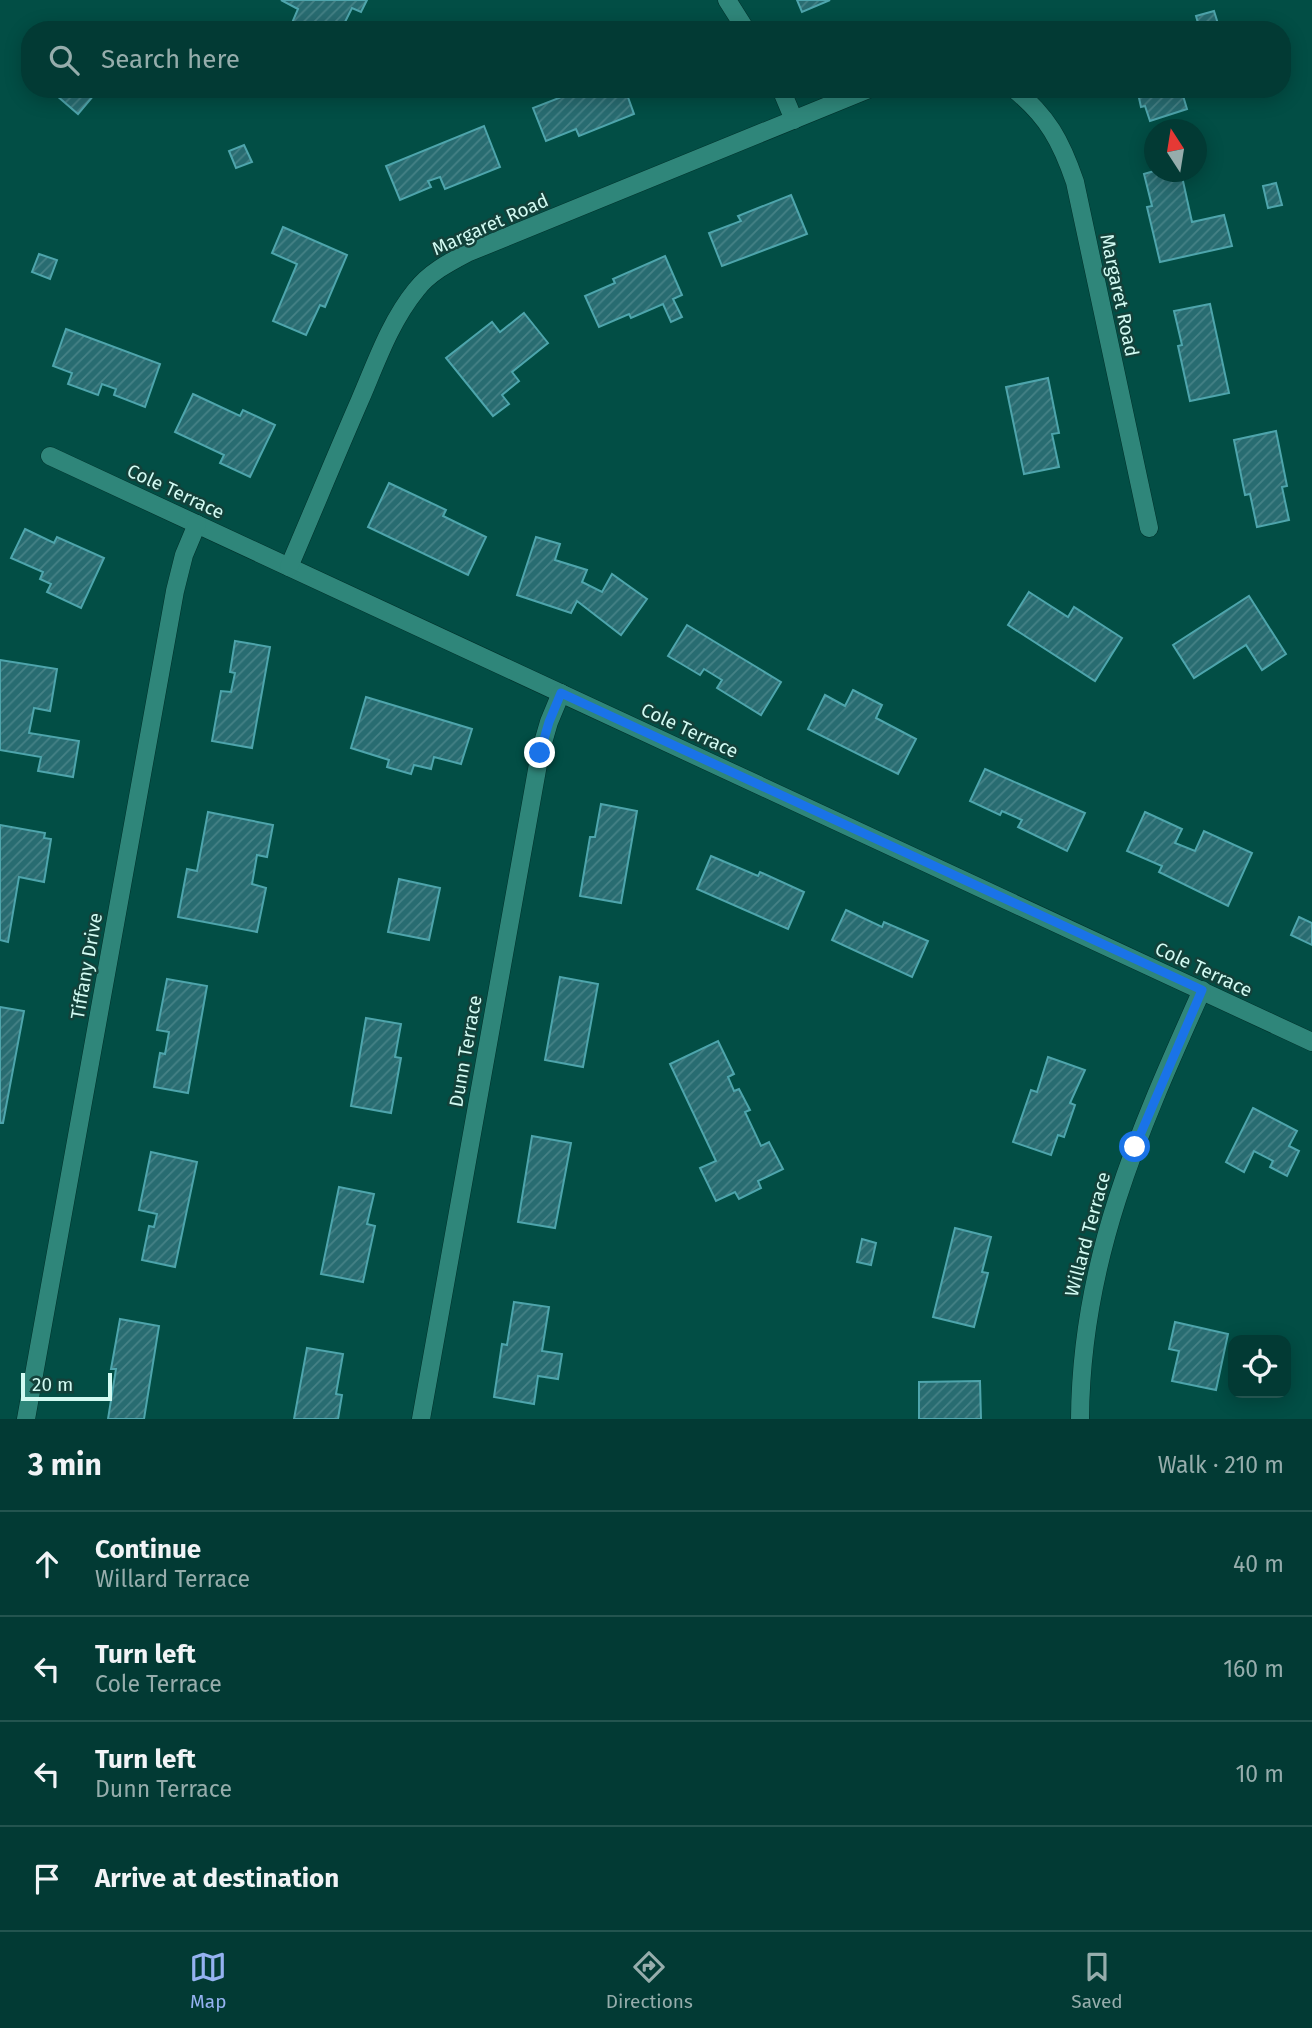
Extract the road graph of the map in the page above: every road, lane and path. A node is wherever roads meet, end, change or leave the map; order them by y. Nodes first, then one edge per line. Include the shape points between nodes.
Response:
1 (727, 0) edge
2 (740, 21) edge
3 (785, 98) edge
4 (847, 98) edge
5 (1024, 98) edge
6 (794, 120) junction
7 (50, 456) dead end
8 (197, 524) junction
9 (1149, 528) dead end
10 (289, 567) junction
11 (561, 693) junction
12 (1202, 990) junction
13 (1312, 1042) edge
14 (26, 1419) edge
15 (421, 1419) edge
16 (1080, 1419) edge

1 - 2 street
3 - 6 street
4 - 6 street, Margaret Road
5 - 9 street, Margaret Road via 1052,128 1075,182
6 - 10 street, Margaret Road via 467,253 430,276 409,300 382,350
7 - 8 street, Cole Terrace
8 - 10 street, Cole Terrace
8 - 14 street, Tiffany Drive via 175,590
10 - 11 street, Cole Terrace
11 - 12 street, Cole Terrace
11 - 15 street, Dunn Terrace via 540,753
12 - 13 street, Cole Terrace
12 - 16 street, Willard Terrace via 1147,1115 1112,1213 1085,1328

